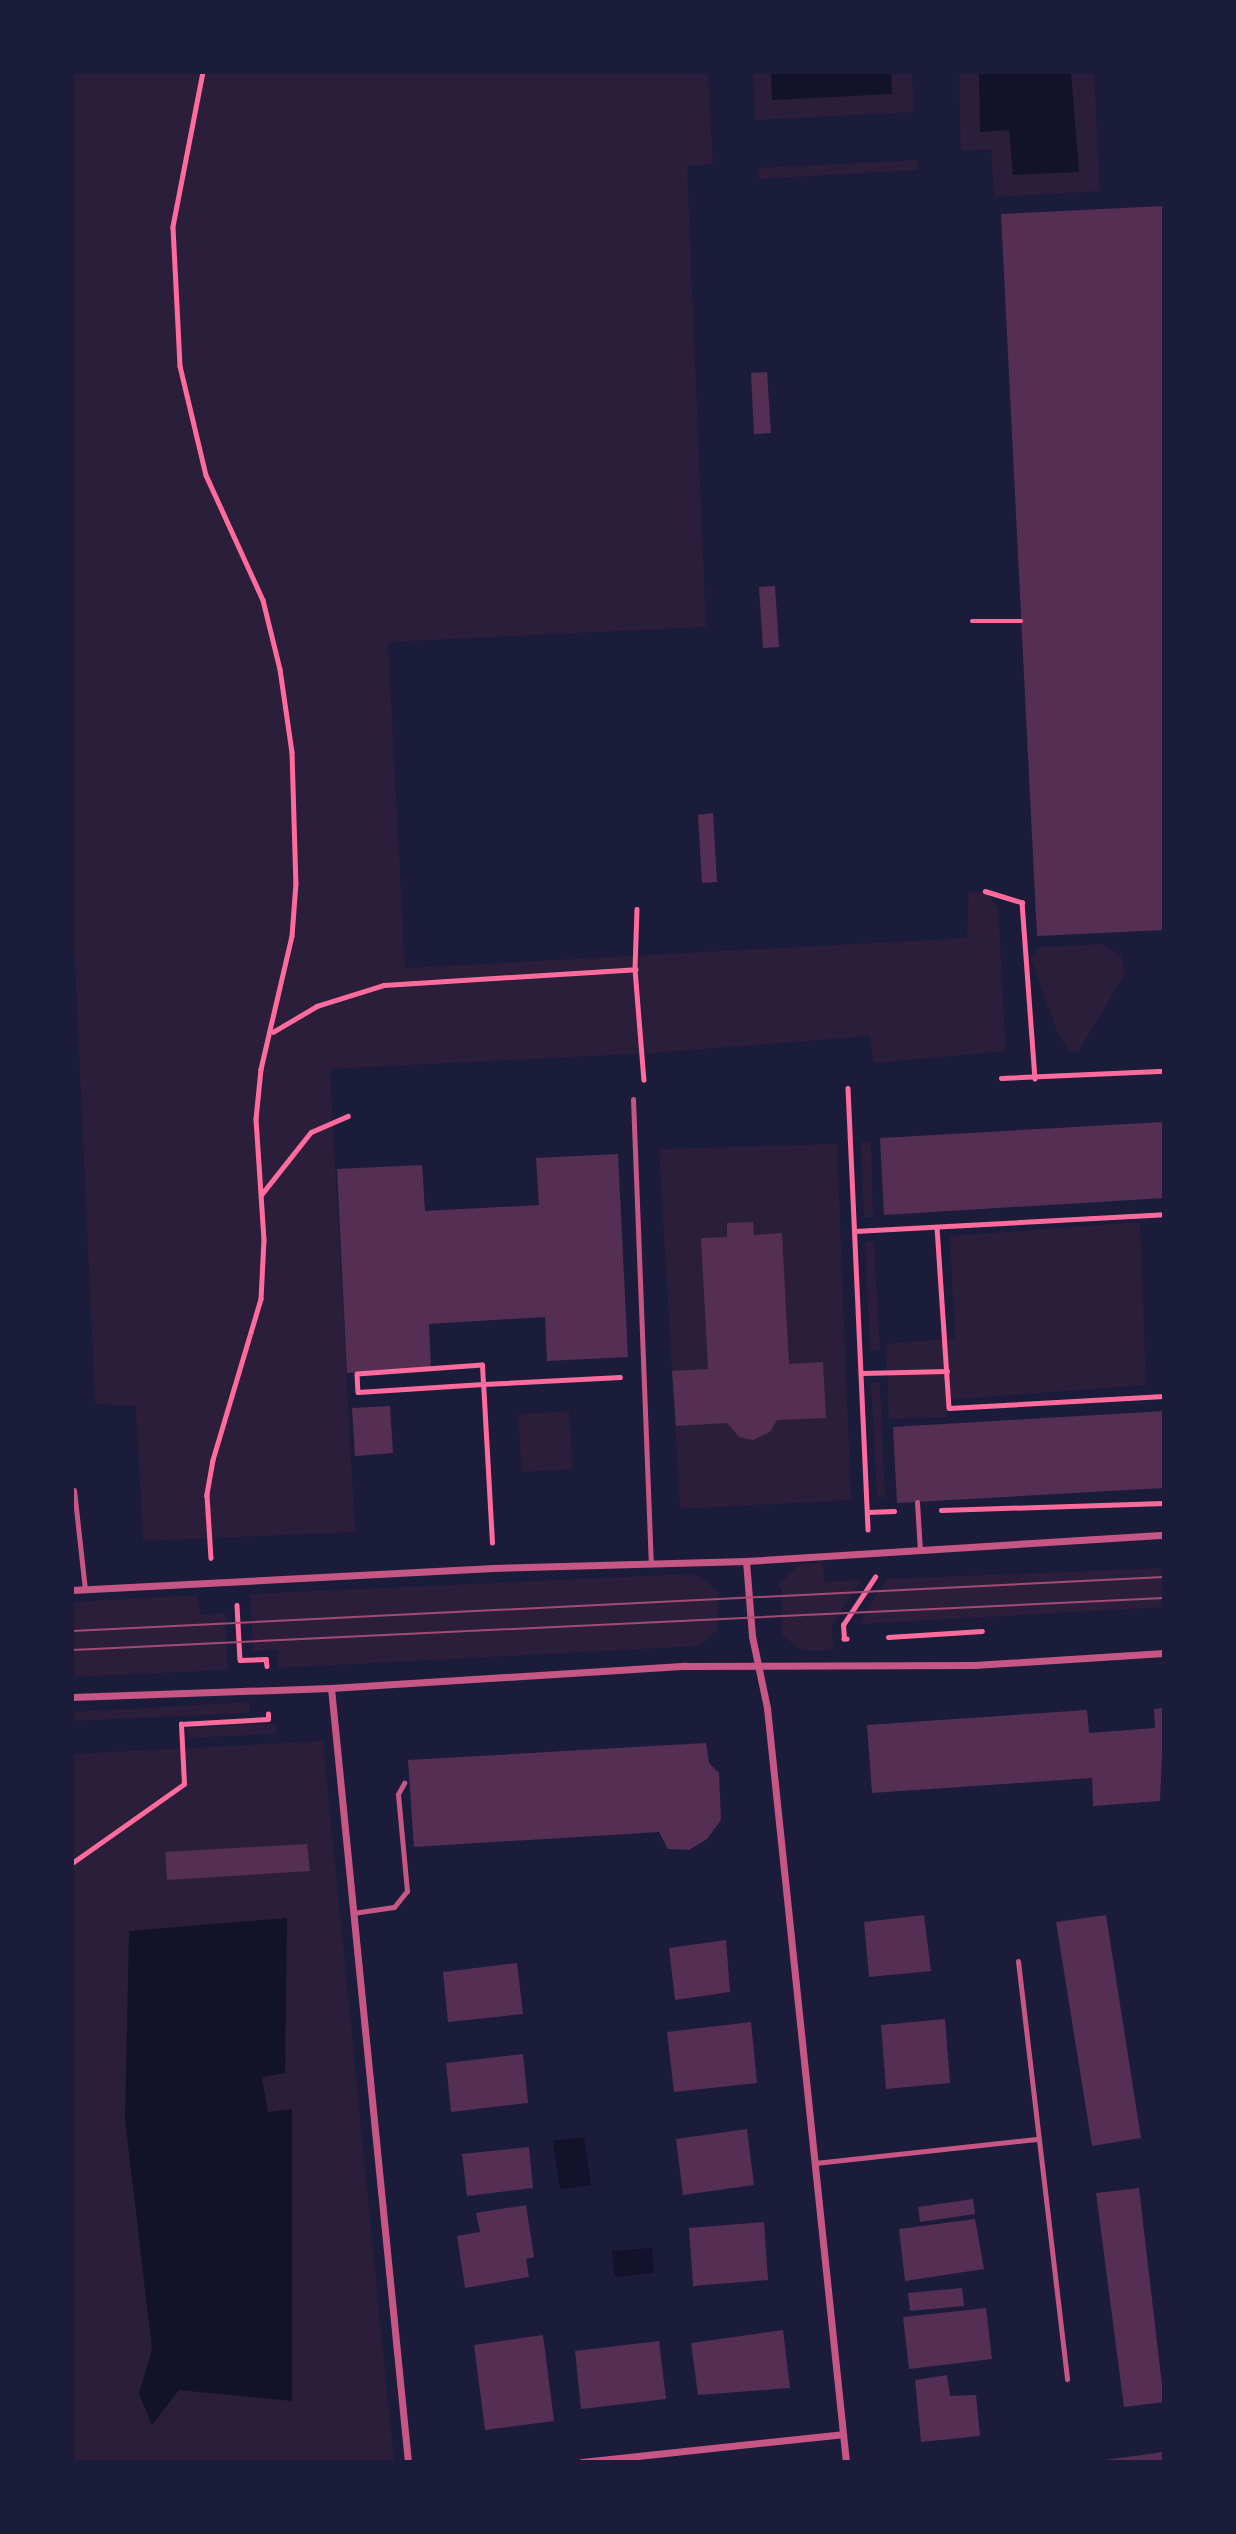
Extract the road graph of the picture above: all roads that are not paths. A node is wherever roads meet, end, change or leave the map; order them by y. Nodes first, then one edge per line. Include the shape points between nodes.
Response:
1 (633, 1099) road end
2 (74, 1490) dead end
3 (917, 1502) dead end
4 (1164, 1535) edge
5 (920, 1551) junction
6 (746, 1561) junction
7 (651, 1565) junction
8 (85, 1589) junction
9 (72, 1590) edge
10 (1164, 1653) edge
11 (757, 1665) junction
12 (331, 1688) junction
13 (72, 1697) edge
14 (404, 1783) dead end
15 (353, 1913) junction
16 (1018, 1961) dead end
17 (1037, 2139) junction
18 (815, 2163) junction
19 (1068, 2379) dead end
20 (844, 2434) junction
21 (408, 2462) edge
22 (582, 2462) edge
23 (846, 2462) edge

1 - 7 lane
2 - 8 lane
3 - 5 lane
4 - 5 street
5 - 6 street
6 - 7 street
6 - 11 street
7 - 8 street via 493,1568
8 - 9 street
10 - 11 street via 974,1665 810,1669
11 - 12 street
11 - 18 street via 767,1707
12 - 13 street
12 - 15 street
14 - 15 lane via 398,1794 407,1891 394,1907
15 - 21 street
16 - 17 lane
17 - 18 lane
17 - 19 lane
18 - 20 street
20 - 22 street
20 - 23 street

